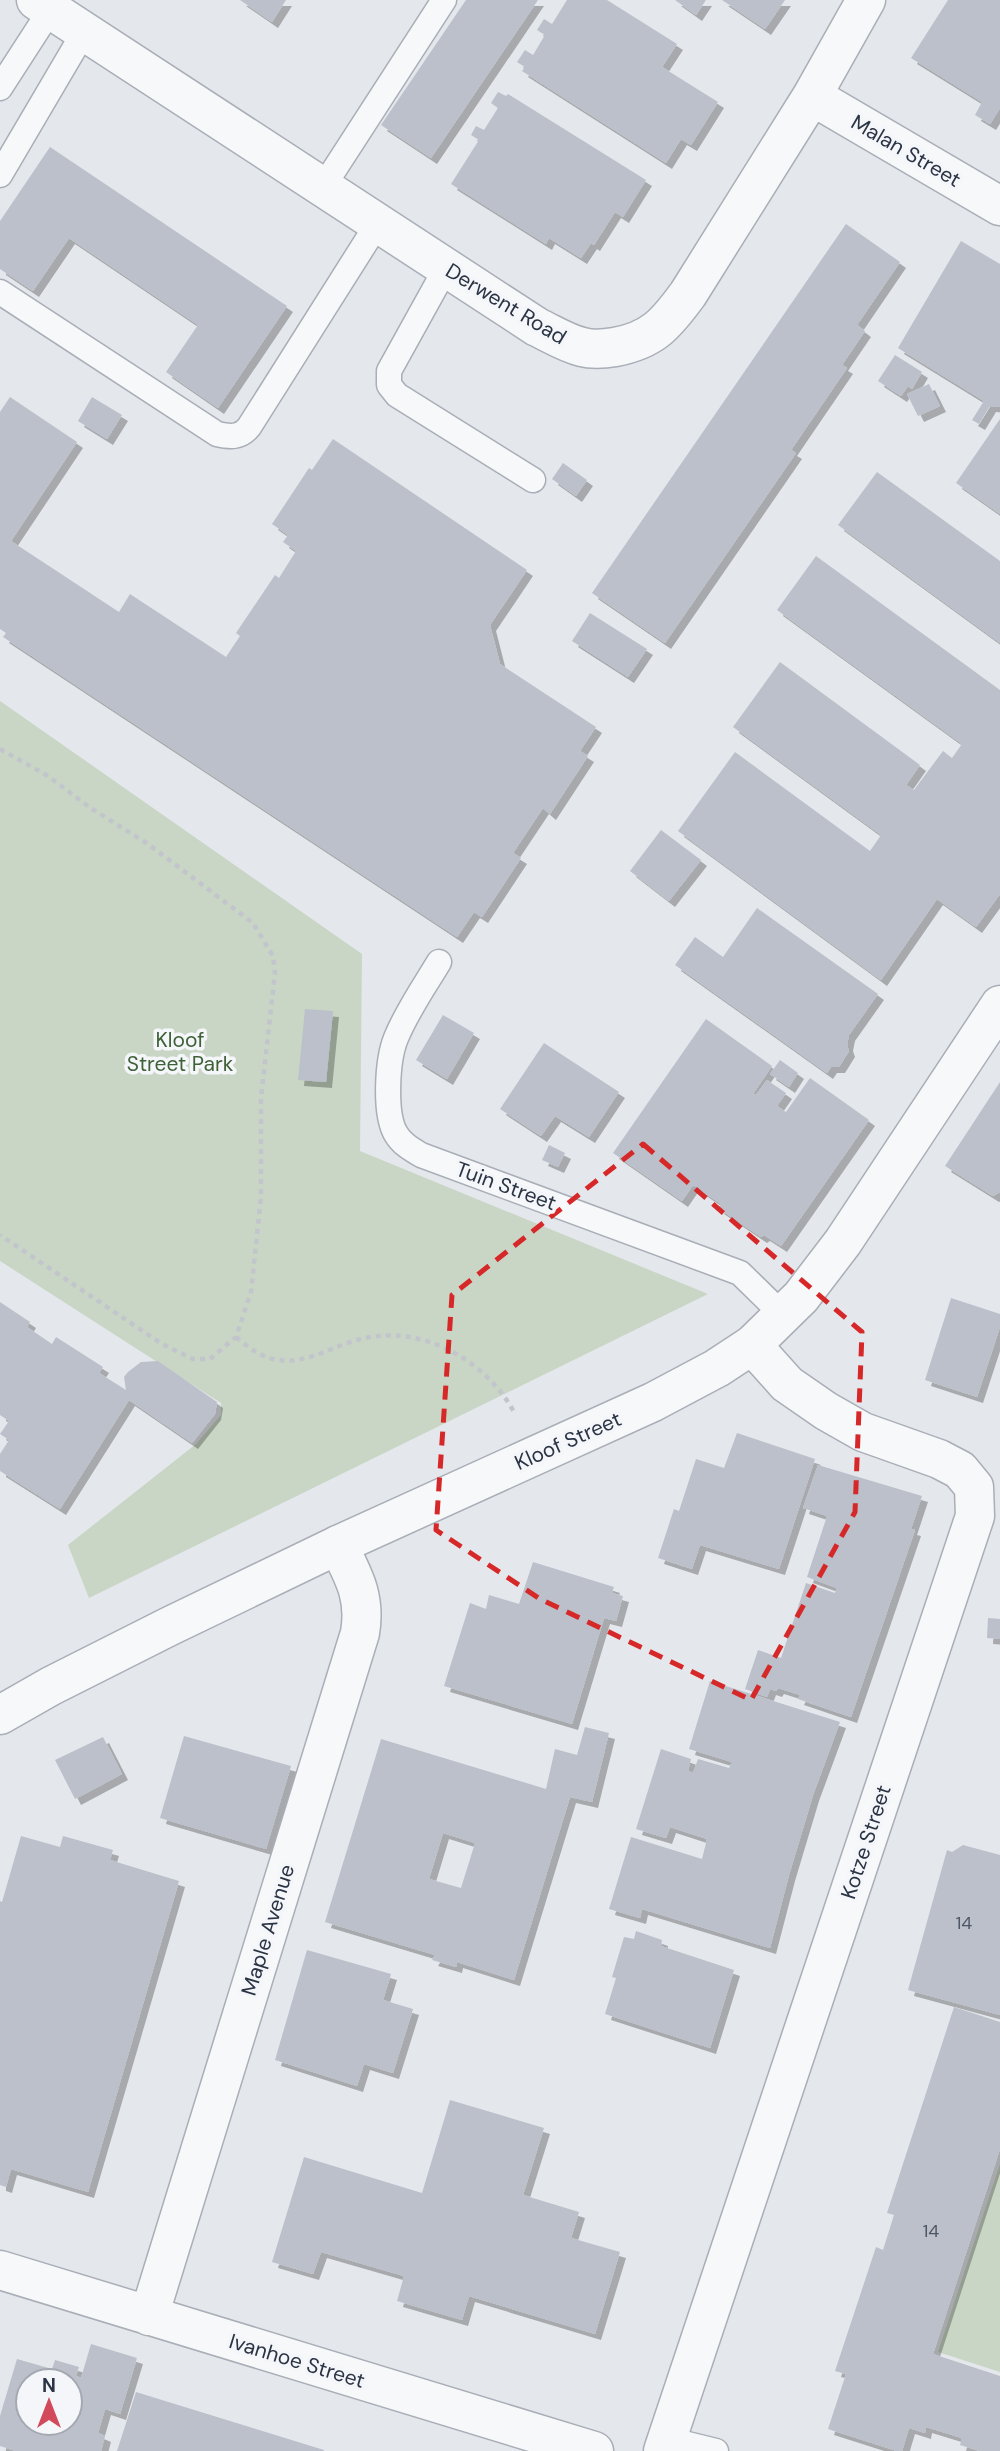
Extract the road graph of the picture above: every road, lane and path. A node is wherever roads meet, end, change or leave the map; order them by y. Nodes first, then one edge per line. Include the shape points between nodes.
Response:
1 (444, 0) edge
2 (866, 0) edge
3 (44, 5) edge
4 (84, 32) junction
5 (0, 88) edge
6 (812, 96) junction
7 (0, 175) edge
8 (324, 187) junction
9 (1000, 206) edge
10 (378, 223) junction
11 (446, 268) junction
12 (0, 292) edge
13 (533, 480) dead end
14 (0, 749) edge
15 (439, 962) dead end
16 (1000, 1005) edge
17 (0, 1235) edge
18 (783, 1315) junction
19 (236, 1338) junction
20 (752, 1345) junction
21 (537, 1455) junction
22 (338, 1545) junction
23 (0, 1715) edge
24 (0, 2270) edge
25 (149, 2316) junction
26 (665, 2445) edge
27 (594, 2451) edge
28 (716, 2451) edge

1 - 8 lane
2 - 6 street, Derwent Road
3 - 4 street, Derwent Road
3 - 5 lane
4 - 7 lane
4 - 8 street, Derwent Road
6 - 9 street, Malan Street
6 - 11 street, Derwent Road via 688,294 666,323 634,344 603,349 569,343
8 - 10 street, Derwent Road
10 - 11 street, Derwent Road
10 - 12 lane via 249,427 234,436 217,434
11 - 13 lane via 389,371 389,385 397,395
14 - 19 path via 48,776 231,906 253,923 273,956 275,994 261,1098 261,1197 251,1292
15 - 18 lane, Tuin Street via 394,1042 388,1106 390,1122 407,1147 740,1273
16 - 18 street, Kloof Street via 843,1242
17 - 19 path via 162,1345 193,1359 210,1359
18 - 20 street, Kloof Street
19 - 21 path via 257,1353 280,1360 303,1359 359,1339 409,1337 441,1346 468,1359 492,1380
20 - 21 street, Kloof Street via 653,1402
20 - 26 street, Kotze Street via 787,1384 826,1411 863,1432 960,1470 974,1488 975,1516
21 - 22 street, Kloof Street
22 - 23 street, Kloof Street
22 - 25 street, Maple Avenue via 362,1597 360,1633
24 - 25 street, Ivanhoe Street
25 - 27 street, Ivanhoe Street
26 - 28 lane

